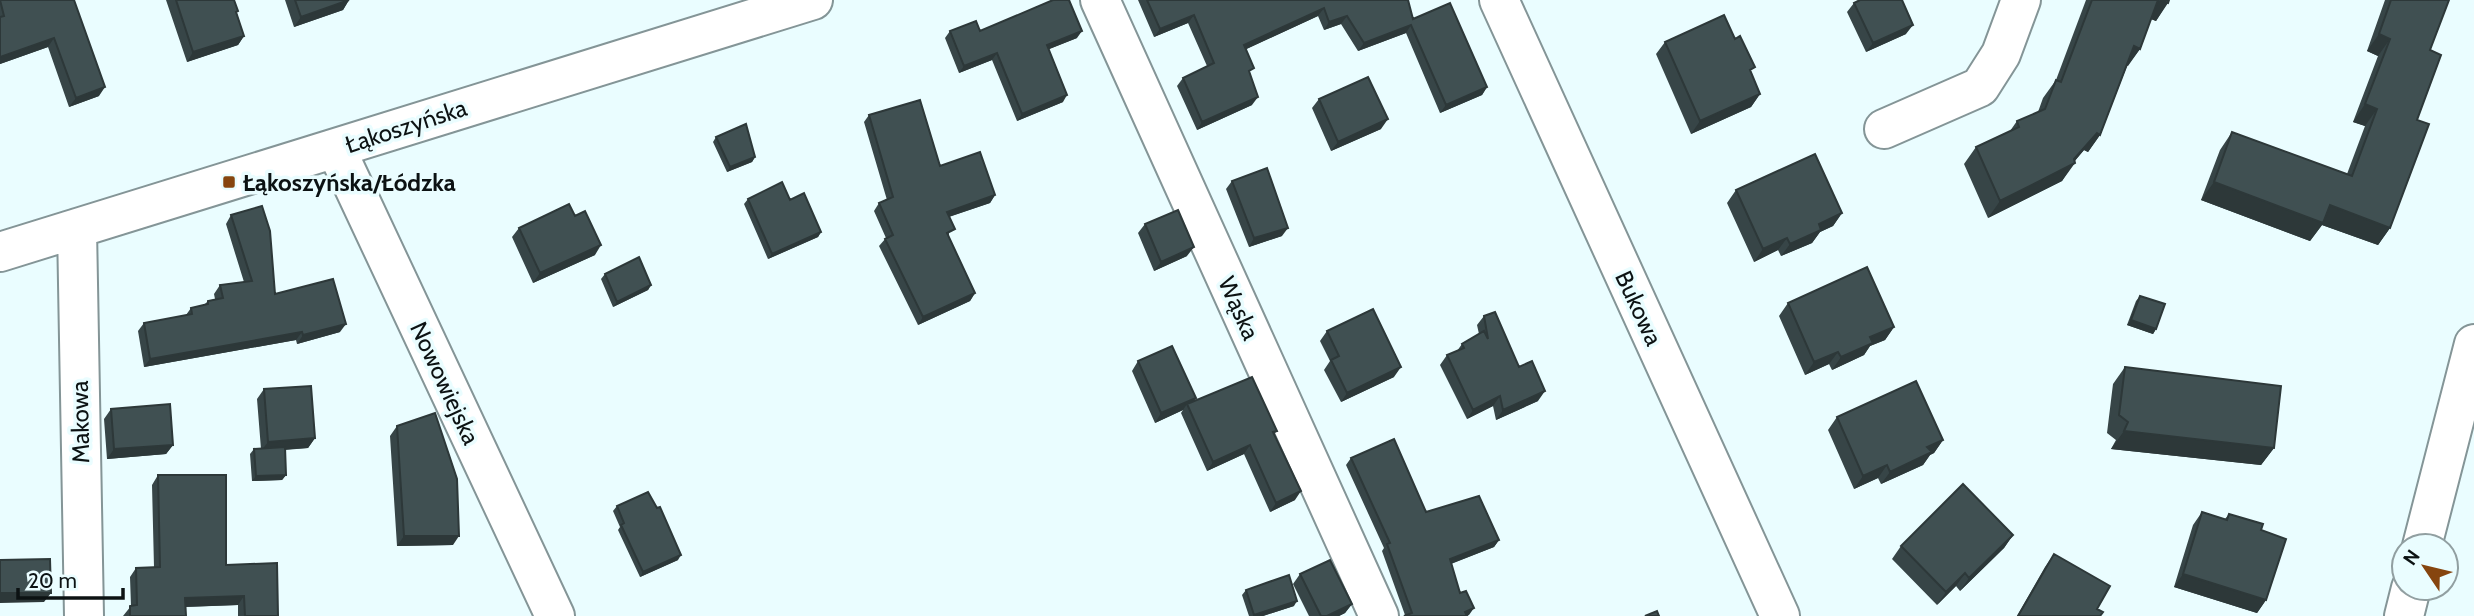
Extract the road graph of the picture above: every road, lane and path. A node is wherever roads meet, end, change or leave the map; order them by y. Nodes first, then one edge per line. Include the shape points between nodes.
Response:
1 (813, 0) edge
2 (1100, 0) edge
3 (1499, 0) edge
4 (2021, 0) edge
5 (1884, 129) dead end
6 (336, 149) junction
7 (77, 228) junction
8 (0, 252) edge
9 (2474, 344) edge
10 (2426, 532) edge
11 (84, 616) edge
12 (555, 616) edge
13 (1379, 616) edge
14 (1780, 616) edge

1 - 6 street, Łąkoszyńska
2 - 13 street, Wąska
3 - 14 street, Bukowa
4 - 5 street via 2001,54 1980,87
6 - 7 street, Łąkoszyńska
6 - 12 street, Nowowiejska
7 - 8 street, Łąkoszyńska
7 - 11 street, Makowa
9 - 10 street

